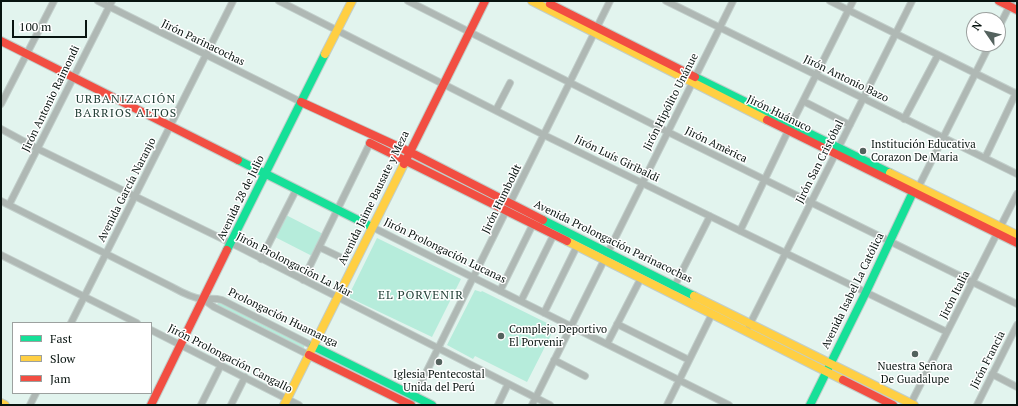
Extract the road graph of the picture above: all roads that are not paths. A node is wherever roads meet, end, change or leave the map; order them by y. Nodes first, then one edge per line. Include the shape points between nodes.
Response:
1 (54, 1) edge
2 (98, 1) edge
3 (233, 1) edge
4 (279, 1) edge
5 (352, 1) edge
6 (408, 1) edge
7 (485, 1) edge
8 (532, 1) edge
9 (544, 1) edge
10 (610, 1) edge
11 (666, 1) edge
12 (733, 1) edge
13 (830, 1) edge
14 (853, 1) edge
15 (912, 1) edge
16 (999, 1) edge
17 (110, 4) edge
18 (1013, 6) edge
19 (849, 10) junction
20 (1006, 17) edge
21 (720, 28) junction
22 (337, 30) junction
23 (596, 30) junction
24 (470, 31) junction
25 (895, 34) junction
26 (1, 41) edge
27 (986, 52) edge
28 (26, 55) junction
29 (938, 55) junction
30 (206, 56) junction
31 (976, 74) junction
32 (816, 75) junction
33 (72, 78) junction
34 (694, 80) junction
35 (510, 83) dead end
36 (570, 83) junction
37 (443, 84) junction
38 (1016, 94) edge
39 (863, 98) junction
40 (803, 101) junction
41 (301, 102) junction
42 (1, 104) edge
43 (496, 110) junction
44 (904, 119) junction
45 (850, 125) junction
46 (170, 127) junction
47 (789, 128) junction
48 (1, 129) edge
49 (668, 132) junction
50 (544, 135) junction
51 (943, 138) junction
52 (370, 143) joint
53 (38, 149) junction
54 (837, 151) junction
55 (410, 152) junction
56 (985, 158) junction
57 (406, 160) junction
58 (265, 174) junction
59 (1017, 174) edge
60 (764, 180) junction
61 (642, 182) junction
62 (296, 190) junction
63 (916, 191) junction
64 (1017, 194) edge
65 (135, 197) junction
66 (1, 201) edge
67 (811, 202) junction
68 (9, 205) junction
69 (509, 207) junction
70 (337, 210) junction
71 (710, 216) junction
72 (533, 224) junction
73 (372, 227) junction
74 (740, 230) junction
75 (999, 230) junction
76 (554, 234) junction
77 (1017, 235) edge
78 (892, 242) junction
79 (1017, 243) edge
80 (230, 244) junction
81 (577, 246) junction
82 (319, 247) junction
83 (786, 253) junction
84 (106, 254) junction
85 (1, 255) edge
86 (606, 256) junction
87 (340, 257) dead end
88 (261, 259) junction
89 (474, 278) junction
90 (641, 278) junction
91 (303, 280) junction
92 (973, 282) junction
93 (673, 289) junction
94 (500, 291) junction
95 (868, 293) junction
96 (84, 297) junction
97 (337, 298) junction
98 (203, 299) junction
99 (521, 301) junction
100 (1017, 304) edge
101 (544, 313) junction
102 (712, 314) junction
103 (72, 322) edge
104 (135, 322) edge
105 (750, 323) junction
106 (617, 324) junction
107 (1017, 325) edge
108 (571, 326) junction
109 (152, 330) edge
110 (746, 331) junction
111 (947, 332) junction
112 (181, 344) junction
113 (607, 344) junction
114 (314, 346) junction
115 (438, 349) junction
116 (309, 355) junction
117 (554, 360) junction
118 (689, 360) junction
119 (221, 365) junction
120 (832, 365) junction
121 (828, 373) junction
122 (992, 374) junction
123 (585, 376) dead end
124 (245, 377) junction
125 (679, 380) junction
126 (508, 384) junction
127 (1017, 387) edge
128 (36, 394) edge
129 (414, 396) junction
130 (535, 398) junction
131 (286, 402) edge
132 (1, 403) edge
133 (5, 405) edge
134 (30, 405) edge
135 (151, 405) edge
136 (201, 405) edge
137 (231, 405) edge
138 (299, 405) edge
139 (410, 405) edge
140 (432, 405) edge
141 (498, 405) edge
142 (532, 405) edge
143 (550, 405) edge
144 (667, 405) edge
145 (729, 405) edge
146 (810, 405) edge
147 (814, 405) edge
148 (894, 405) edge
149 (912, 405) edge
150 (977, 405) edge

1 - 28 street
2 - 17 street, Jirón Parinacochas
3 - 30 street, Avenida García Naranjo
4 - 22 street, Jirón Luís Giribaldi
5 - 22 main road, Avenida 28 de Julio
6 - 24 street, Jirón Amèrica
7 - 24 main road, Avenida Jaime Bausate y Meza
8 - 23 main road, Jirón Huánuco
9 - 23 main road, Jirón Huánuco
10 - 23 street, Jirón Humboldt
11 - 21 street, Jirón Antonio Bazo
12 - 21 street, Jirón Hipólito Unánue
13 - 19 street
14 - 19 street
15 - 25 street, Jirón San Cristóbal
16 - 18 main road
17 - 30 street, Jirón Parinacochas
17 - 33 street, Jirón Antonio Raimondi
18 - 20 street
19 - 25 street
19 - 32 street
21 - 32 street, Jirón Antonio Bazo
21 - 34 street, Jirón Hipólito Unánue
22 - 37 street, Jirón Luís Giribaldi
22 - 41 main road, Avenida 28 de Julio
23 - 34 main road, Jirón Huánuco
23 - 36 street, Jirón Humboldt
24 - 36 street, Jirón Amèrica
24 - 37 main road, Avenida Jaime Bausate y Meza
25 - 29 street
25 - 39 street, Jirón San Cristóbal
26 - 28 main road, Jirón Prolongación Lucanas
27 - 31 street, Avenida Isabel La Católica
28 - 33 main road, Jirón Prolongación Lucanas
28 - 42 street
29 - 31 street
29 - 44 street
30 - 41 street, Jirón Parinacochas
30 - 46 street, Avenida García Naranjo
31 - 38 street
31 - 51 street, Avenida Isabel La Católica
32 - 39 street, Jirón Antonio Bazo
32 - 40 street
33 - 46 main road, Jirón Prolongación Lucanas
33 - 53 street, Jirón Antonio Raimondi
34 - 47 main road, Jirón Huánuco
34 - 49 street, Jirón Hipólito Unánue
35 - 43 street
36 - 49 street, Jirón Amèrica
36 - 50 street, Jirón Humboldt
37 - 43 street, Jirón Luís Giribaldi
37 - 55 main road, Avenida Jaime Bausate y Meza
38 - 56 street
39 - 44 street, Jirón Antonio Bazo
39 - 45 street, Jirón San Cristóbal
40 - 45 street
40 - 47 street
41 - 55 main road, Avenida Prolongación Parinacochas
41 - 58 main road, Avenida 28 de Julio
43 - 50 street, Jirón Luís Giribaldi
44 - 51 street, Jirón Antonio Bazo
45 - 54 street, Jirón San Cristóbal
46 - 58 main road, Jirón Prolongación Lucanas
46 - 65 street, Avenida García Naranjo
47 - 54 main road, Jirón Huánuco
47 - 60 street
48 - 53 street, Jirón Prolongación La Mar
49 - 60 street, Jirón Amèrica
49 - 61 street, Jirón Hipólito Unánue
50 - 61 street, Jirón Luís Giribaldi
50 - 69 street, Jirón Humboldt
51 - 56 street, Jirón Antonio Bazo
51 - 63 street, Avenida Isabel La Católica
52 - 57 main road, Avenida Prolongación Parinacochas
52 - 70 street
53 - 65 street, Jirón Prolongación La Mar
53 - 68 street, Jirón Antonio Raimondi
54 - 63 main road, Jirón Huánuco
54 - 67 street, Jirón San Cristóbal
55 - 57 main road, Avenida Jaime Bausate y Meza
55 - 69 main road, Avenida Prolongación Parinacochas
56 - 59 street, Jirón Antonio Bazo
57 - 69 main road, Avenida Prolongación Parinacochas
57 - 73 main road, Avenida Jaime Bausate y Meza
58 - 62 main road, Jirón Prolongación Lucanas
58 - 80 main road, Avenida 28 de Julio
60 - 67 street, Jirón Amèrica
60 - 74 street
61 - 71 street, Jirón Luís Giribaldi
61 - 86 street, Jirón Hipólito Unánue
62 - 70 main road, Jirón Prolongación Lucanas
62 - 88 street
63 - 75 main road, Jirón Huánuco
63 - 78 main road, Avenida Isabel La Católica
64 - 75 street, Jirón Italia
65 - 80 street, Jirón Prolongación La Mar
65 - 84 street, Avenida García Naranjo
66 - 68 street
67 - 78 street, Jirón Amèrica
67 - 83 street, Jirón San Cristóbal
68 - 84 street
69 - 72 main road, Avenida Prolongación Parinacochas
69 - 86 main road, Avenida Prolongación Parinacochas
69 - 89 street, Jirón Humboldt
70 - 73 main road, Jirón Prolongación Lucanas
70 - 82 street
71 - 74 street, Jirón Luís Giribaldi
71 - 93 street
72 - 76 main road, Avenida Prolongación Parinacochas
72 - 94 street
73 - 89 street, Jirón Prolongación Lucanas
73 - 97 main road, Avenida Jaime Bausate y Meza
74 - 83 street, Jirón Luís Giribaldi
75 - 77 main road, Jirón Huánuco
75 - 79 main road, Jirón Huánuco
75 - 92 street, Jirón Italia
76 - 81 main road, Avenida Prolongación Parinacochas
76 - 99 street
78 - 92 street, Jirón Amèrica
78 - 95 main road, Avenida Isabel La Católica
80 - 88 street, Jirón Prolongación La Mar
80 - 98 main road, Avenida 28 de Julio
81 - 86 main road, Avenida Prolongación Parinacochas
81 - 101 street
82 - 87 street
82 - 91 street
83 - 95 street, Jirón Luís Giribaldi
83 - 105 street, Jirón San Cristóbal
84 - 96 street, Avenida García Naranjo
84 - 98 street via 193,297
85 - 96 street
86 - 90 main road, Avenida Prolongación Parinacochas
86 - 93 main road, Avenida Prolongación Parinacochas
86 - 108 street, Jirón Hipólito Unánue
88 - 91 street, Jirón Prolongación La Mar
89 - 94 street, Jirón Prolongación Lucanas
89 - 115 street, Jirón Humboldt
90 - 93 main road, Avenida Prolongación Parinacochas
90 - 106 street
91 - 97 street, Jirón Prolongación La Mar
92 - 100 street, Jirón Amèrica
92 - 111 street, Jirón Italia
93 - 102 main road, Avenida Prolongación Parinacochas
93 - 105 main road, Avenida Prolongación Parinacochas
94 - 99 street, Jirón Prolongación Lucanas
95 - 111 street, Jirón Luís Giribaldi
95 - 120 main road, Avenida Isabel La Católica
96 - 103 street, Avenida García Naranjo
96 - 104 street
97 - 114 main road, Avenida Jaime Bausate y Meza
97 - 115 street, Jirón Prolongación La Mar
98 - 112 main road, Avenida 28 de Julio
98 - 114 street, Prolongación Huamanga via 218,298
98 - 116 street, Prolongación Huamanga via 217,309
99 - 101 street, Jirón Prolongación Lucanas
101 - 108 street, Jirón Prolongación Lucanas
102 - 110 main road, Avenida Prolongación Parinacochas
102 - 118 street
105 - 110 street, Jirón San Cristóbal
105 - 120 main road, Avenida Prolongación Parinacochas
106 - 113 street
106 - 118 street
107 - 122 street, Jirón Francia
108 - 113 street, Jirón Prolongación Lucanas
108 - 117 street, Jirón Hipólito Unánue
109 - 112 street, Jirón Prolongación Cangallo
110 - 121 main road, Avenida Prolongación Parinacochas
111 - 149 street, Jirón Italia
112 - 119 street, Jirón Prolongación Cangallo
112 - 135 main road, Avenida 28 de Julio
113 - 125 street, Jirón Prolongación Lucanas
114 - 116 main road, Avenida Jaime Bausate y Meza
114 - 129 main road, Prolongación Huamanga
115 - 126 street, Jirón Prolongación La Mar
115 - 129 street, Jirón Humboldt
116 - 131 main road, Avenida Jaime Bausate y Meza
116 - 139 main road, Prolongación Huamanga
117 - 123 street
117 - 130 street, Jirón Hipólito Unánue
118 - 125 street
119 - 124 street, Jirón Prolongación Cangallo
119 - 136 street
120 - 121 main road, Avenida Isabel La Católica
120 - 149 main road, Avenida Prolongación Parinacochas
121 - 146 main road, Avenida Isabel La Católica
121 - 147 main road, Avenida Isabel La Católica
121 - 148 main road, Avenida Prolongación Parinacochas
122 - 127 street
122 - 150 street, Jirón Francia
124 - 131 street, Jirón Prolongación Cangallo
124 - 137 street
125 - 144 street
125 - 145 street, Jirón Prolongación Lucanas
126 - 130 street, Jirón Prolongación La Mar
126 - 141 street
128 - 134 street
129 - 139 street, Jirón Humboldt
129 - 140 main road, Prolongación Huamanga
130 - 142 street, Jirón Hipólito Unánue
130 - 143 street, Jirón Prolongación La Mar
131 - 138 street, Jirón Prolongación Cangallo
132 - 133 main road

